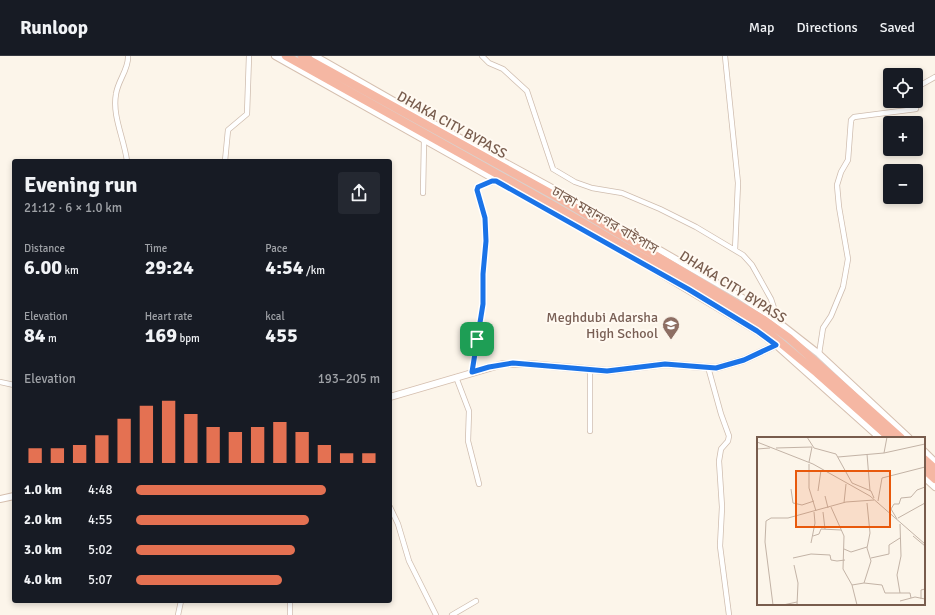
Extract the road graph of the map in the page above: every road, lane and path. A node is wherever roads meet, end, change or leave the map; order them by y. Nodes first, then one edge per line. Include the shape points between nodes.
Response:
1 (128, 56) edge
2 (249, 56) edge
3 (274, 56) edge
4 (286, 56) edge
5 (302, 56) edge
6 (315, 56) edge
7 (482, 56) edge
8 (725, 56) edge
9 (935, 78) edge
10 (424, 141) junction
11 (127, 159) edge
12 (225, 159) edge
13 (496, 181) junction
14 (423, 193) dead end
15 (735, 250) junction
16 (773, 318) junction
17 (776, 345) junction
18 (818, 354) junction
19 (708, 367) junction
20 (590, 370) junction
21 (472, 372) junction
22 (456, 377) junction
23 (0, 382) edge
24 (12, 385) edge
25 (392, 396) edge
26 (590, 431) dead end
27 (879, 437) edge
28 (889, 437) edge
29 (900, 437) edge
30 (908, 437) edge
31 (925, 452) edge
32 (925, 460) edge
33 (935, 462) edge
34 (935, 469) edge
35 (925, 470) edge
36 (925, 478) edge
37 (935, 479) edge
38 (479, 484) dead end
39 (935, 487) edge
40 (12, 496) edge
41 (0, 499) edge
42 (392, 511) edge
43 (476, 602) dead end
44 (181, 603) edge
45 (290, 603) edge
46 (178, 615) edge
47 (290, 615) edge
48 (436, 615) edge
49 (452, 615) edge
50 (729, 615) edge

1 - 11 street via 129,64 118,81 114,112
2 - 12 street via 247,114 228,130
3 - 10 main road
4 - 28 highway, ঢাকা মহানগর বাইপাস via 556,207 759,325 817,372
5 - 29 highway, DHAKA CITY BYPASS via 565,202 764,320 789,338
6 - 16 main road via 570,198
7 - 15 street via 489,63 503,69 527,91 553,169 575,182 622,193 660,209
8 - 15 street via 738,183
9 - 18 street via 919,86 916,109 913,111 854,117 851,120 848,160 837,185 848,267 832,316 823,328
10 - 13 main road
10 - 14 street
13 - 17 main road via 688,289
13 - 21 street via 478,187 477,190 485,218 486,241 483,304
15 - 16 street via 752,265 773,304
16 - 18 main road
17 - 19 main road via 728,366
17 - 27 main road
18 - 30 main road
19 - 20 main road via 665,364 621,370
19 - 50 street via 729,436 721,449 719,461 722,507 720,546
20 - 21 main road via 513,363
20 - 26 street
21 - 22 main road
22 - 25 main road
22 - 38 street via 469,413 468,441
23 - 24 street
31 - 33 main road
32 - 34 highway
35 - 37 highway
36 - 39 main road
40 - 41 main road
42 - 48 street via 410,561
43 - 49 street
44 - 46 street
45 - 47 street

